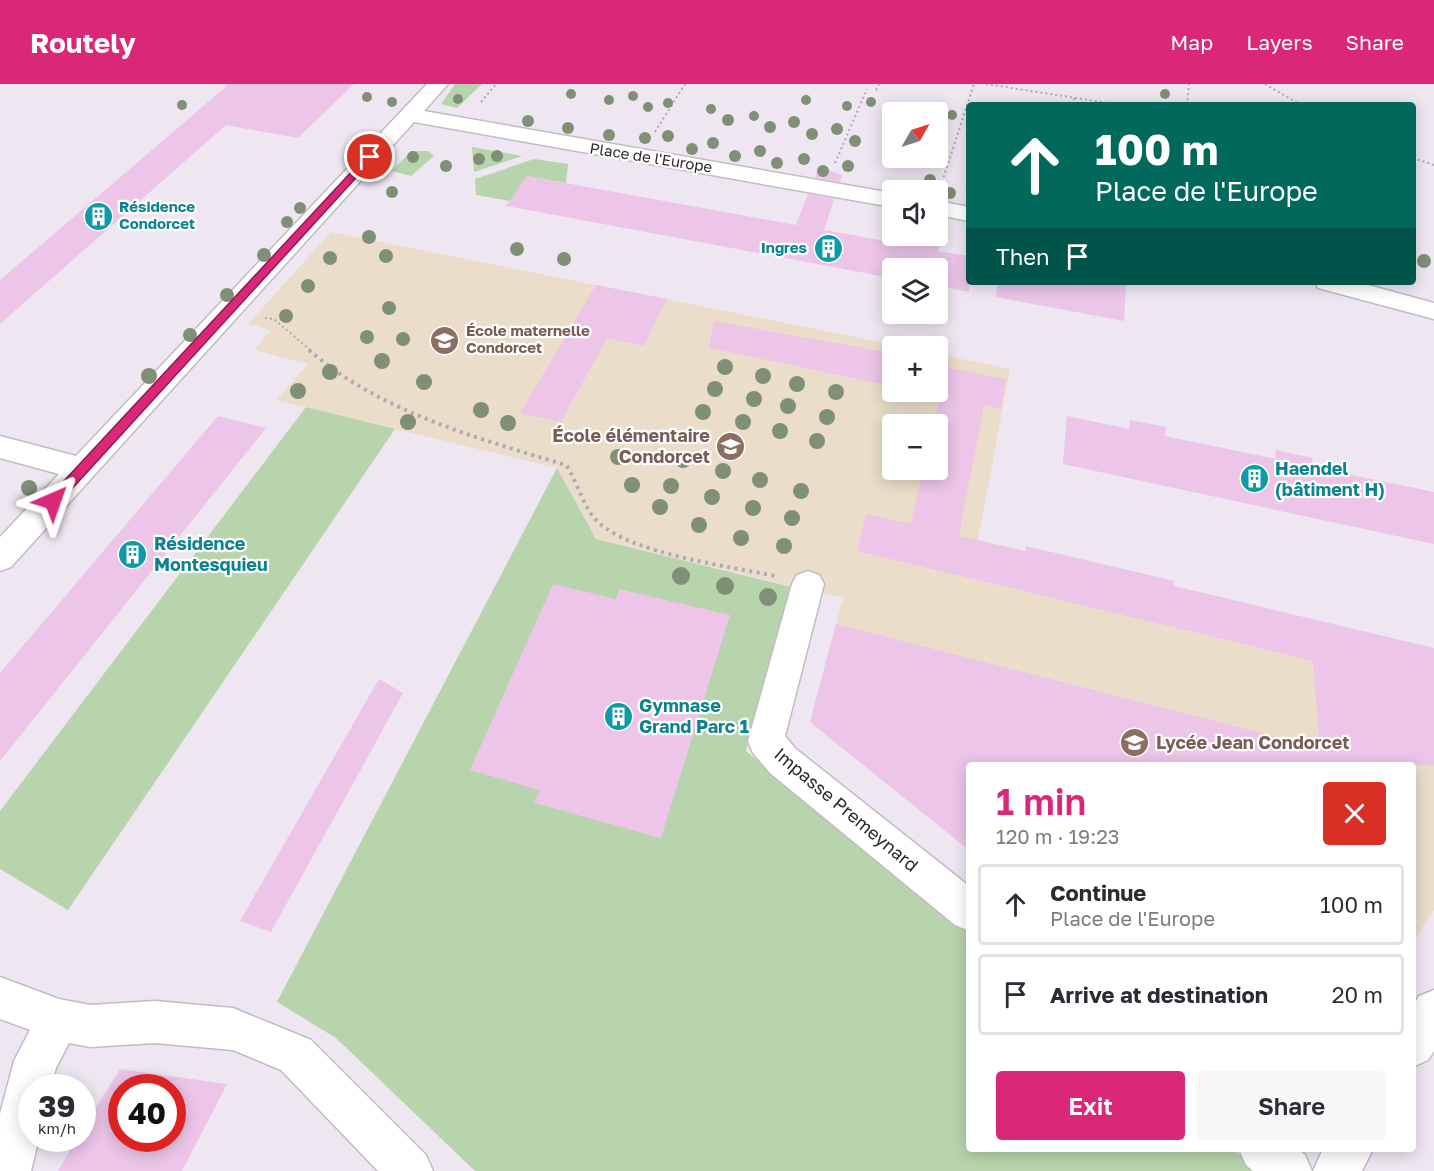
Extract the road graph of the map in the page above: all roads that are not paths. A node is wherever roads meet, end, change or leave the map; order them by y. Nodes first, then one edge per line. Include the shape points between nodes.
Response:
1 (438, 84) edge
2 (410, 115) junction
3 (882, 198) edge
4 (948, 210) edge
5 (966, 213) edge
6 (1338, 285) edge
7 (1434, 311) edge
8 (0, 447) edge
9 (82, 469) junction
10 (0, 558) edge
11 (808, 584) road end
12 (966, 909) edge
13 (0, 998) edge
14 (1434, 1011) edge
15 (59, 1020) junction
16 (1416, 1040) edge
17 (1266, 1152) edge
18 (1348, 1152) edge
19 (8, 1171) edge
20 (410, 1171) edge
21 (1289, 1171) edge
22 (1336, 1171) edge

1 - 2 street
2 - 3 street, Place de l'Europe
2 - 9 street
4 - 5 street
6 - 7 street
8 - 9 street
9 - 10 street
11 - 12 street, Impasse Premeynard via 766,741 783,761
13 - 15 street
14 - 16 street
15 - 19 street via 36,1061
15 - 20 street via 90,1026 155,1022 233,1029 296,1055
17 - 21 street
18 - 22 street

